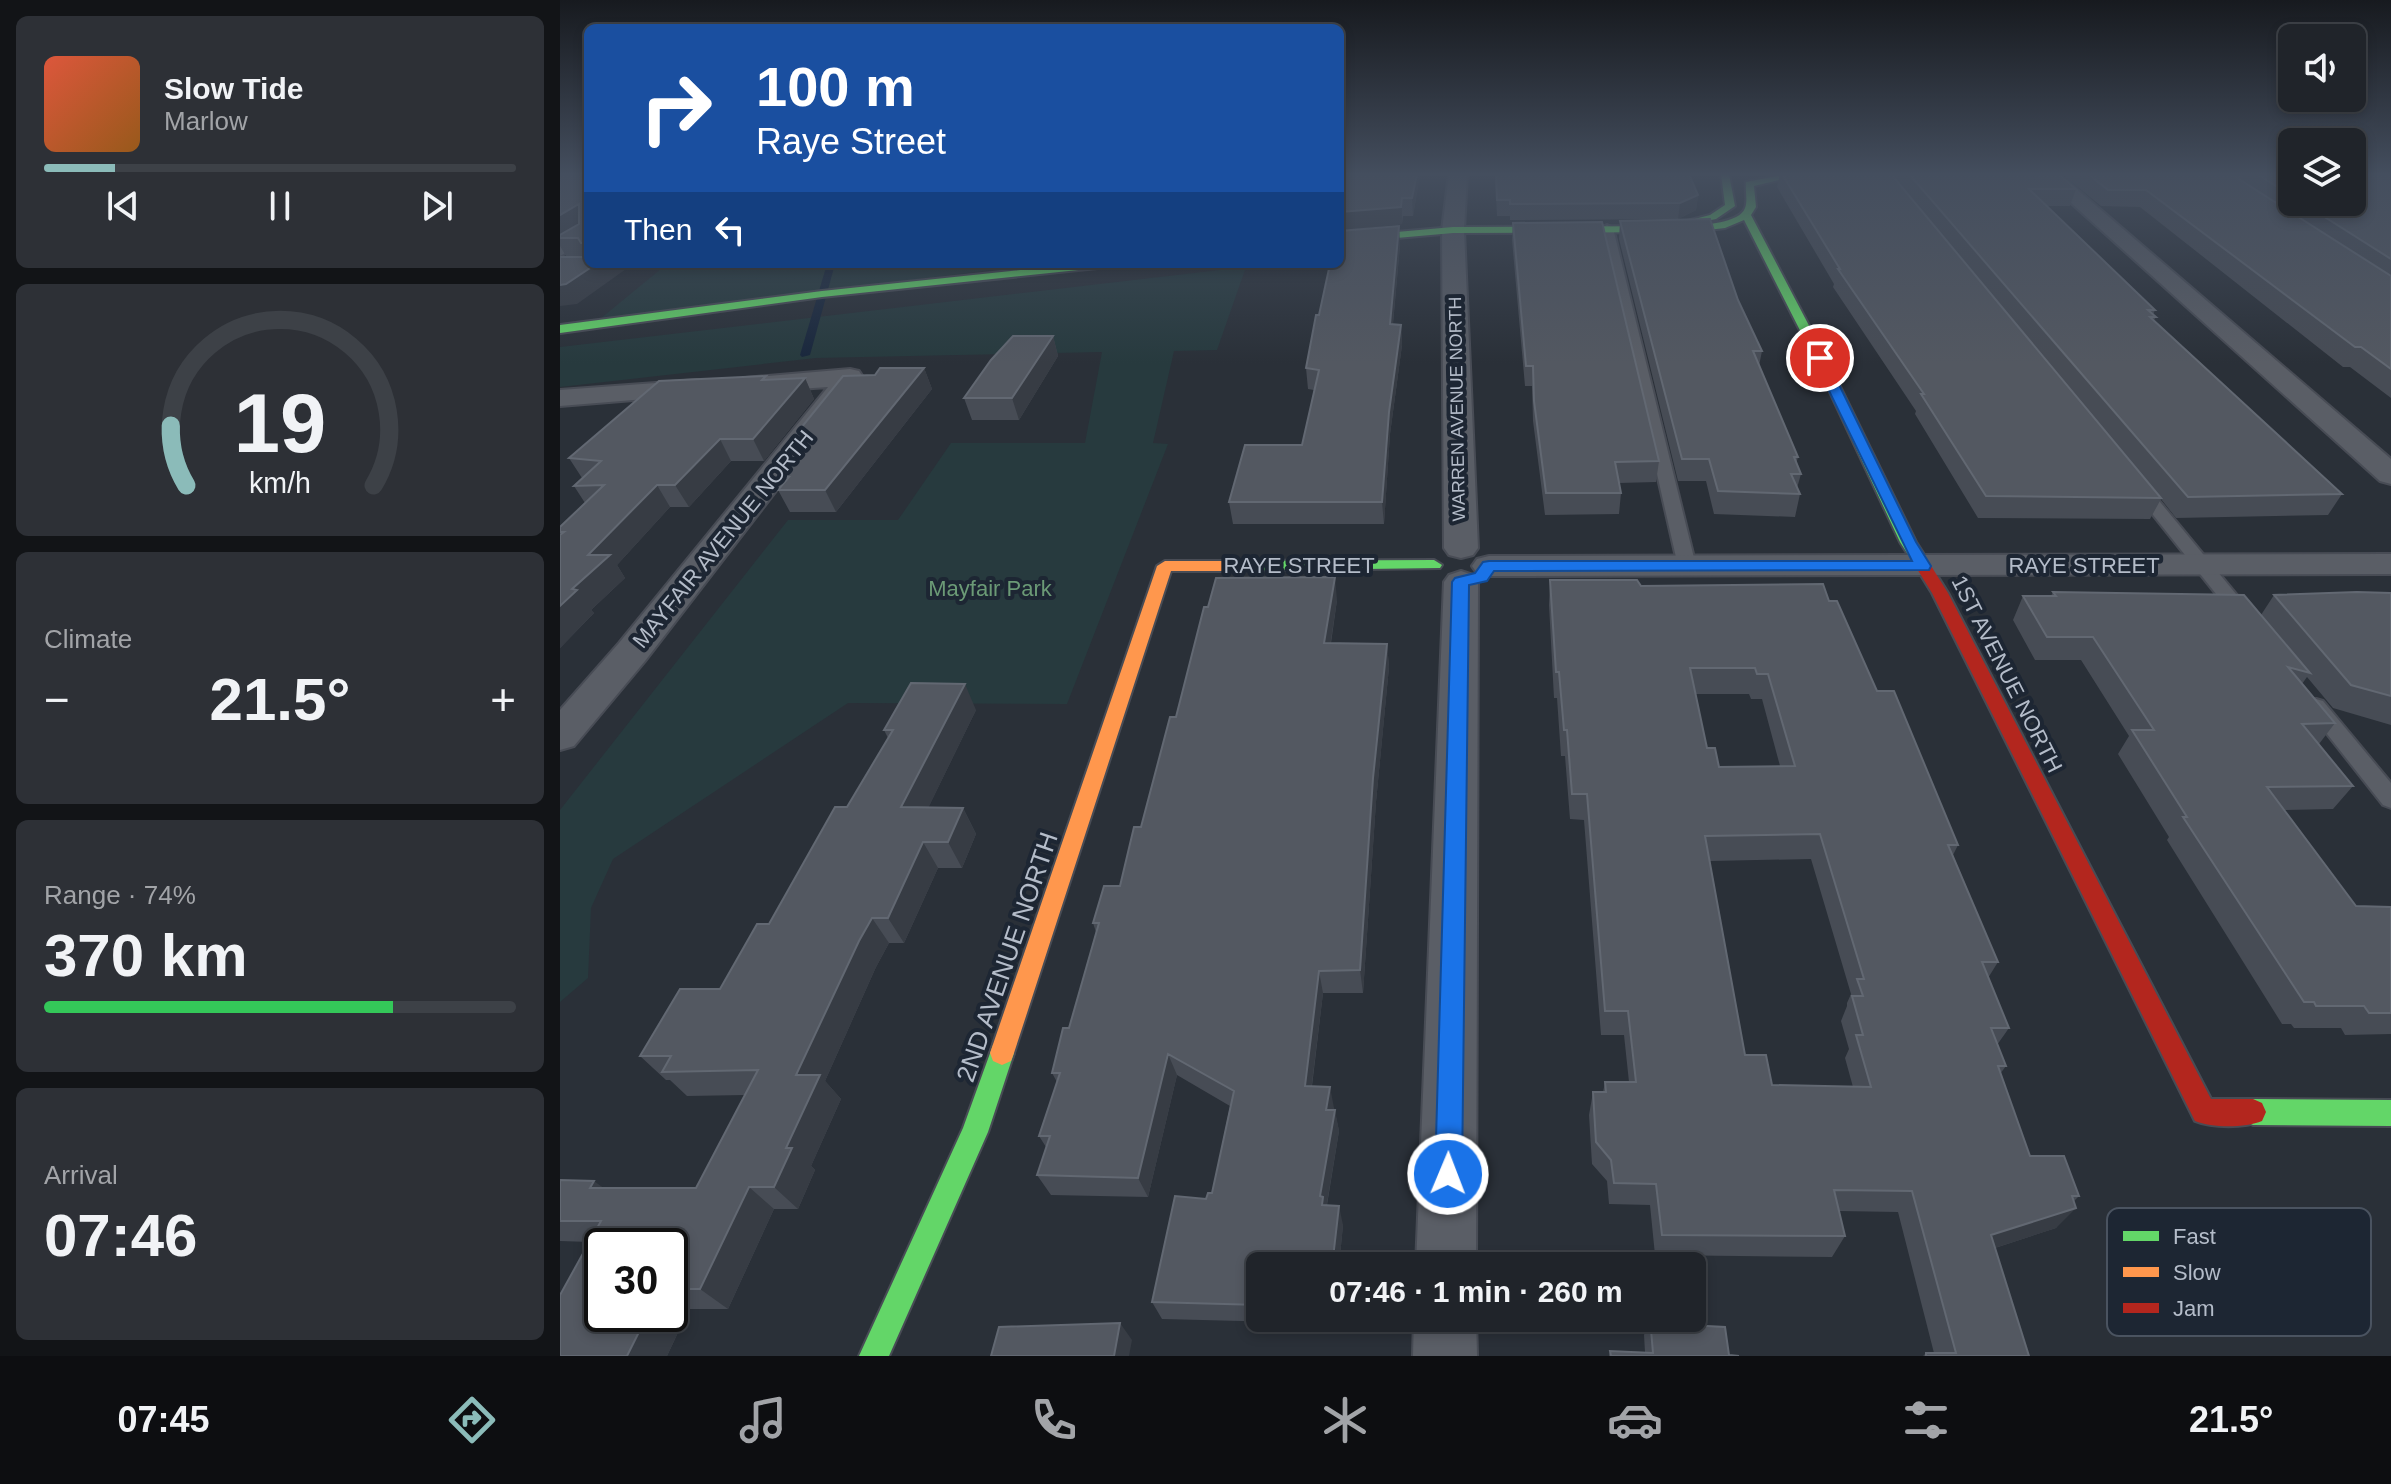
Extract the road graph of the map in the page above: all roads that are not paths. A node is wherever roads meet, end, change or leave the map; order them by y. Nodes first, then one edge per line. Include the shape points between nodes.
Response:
1 (583, 237) edge
2 (1371, 237) edge
3 (1453, 237) edge
4 (1609, 237) edge
5 (1758, 237) edge
6 (2120, 237) edge
7 (1344, 240) edge
8 (564, 260) edge
9 (1066, 268) edge
10 (560, 329) edge
11 (560, 398) edge
12 (2125, 469) edge
13 (2391, 475) edge
14 (2391, 564) edge
15 (1461, 565) junction
16 (2203, 565) junction
17 (1165, 566) joint
18 (1687, 566) junction
19 (1923, 566) junction
20 (2253, 627) edge
21 (2302, 689) edge
22 (560, 736) edge
23 (2391, 799) edge
24 (2391, 1113) edge
25 (1446, 1252) edge
26 (1445, 1332) edge
27 (874, 1356) edge
28 (1445, 1356) edge

1 - 8 street
2 - 7 street
3 - 15 street, WARREN AVENUE NORTH
4 - 18 lane
5 - 19 street, 1ST AVENUE NORTH
6 - 13 street
9 - 10 street
11 - 22 street, MAYFAIR AVENUE NORTH via 850,377
12 - 16 lane
14 - 16 street, RAYE STREET
15 - 17 street, RAYE STREET
15 - 18 street, RAYE STREET
15 - 25 street, WARREN AVENUE NORTH
16 - 19 street, RAYE STREET
16 - 20 lane
17 - 27 street, 2ND AVENUE NORTH via 975,1132
18 - 19 street, RAYE STREET
19 - 24 street, 1ST AVENUE NORTH via 2204,1112
21 - 23 lane
26 - 28 street

